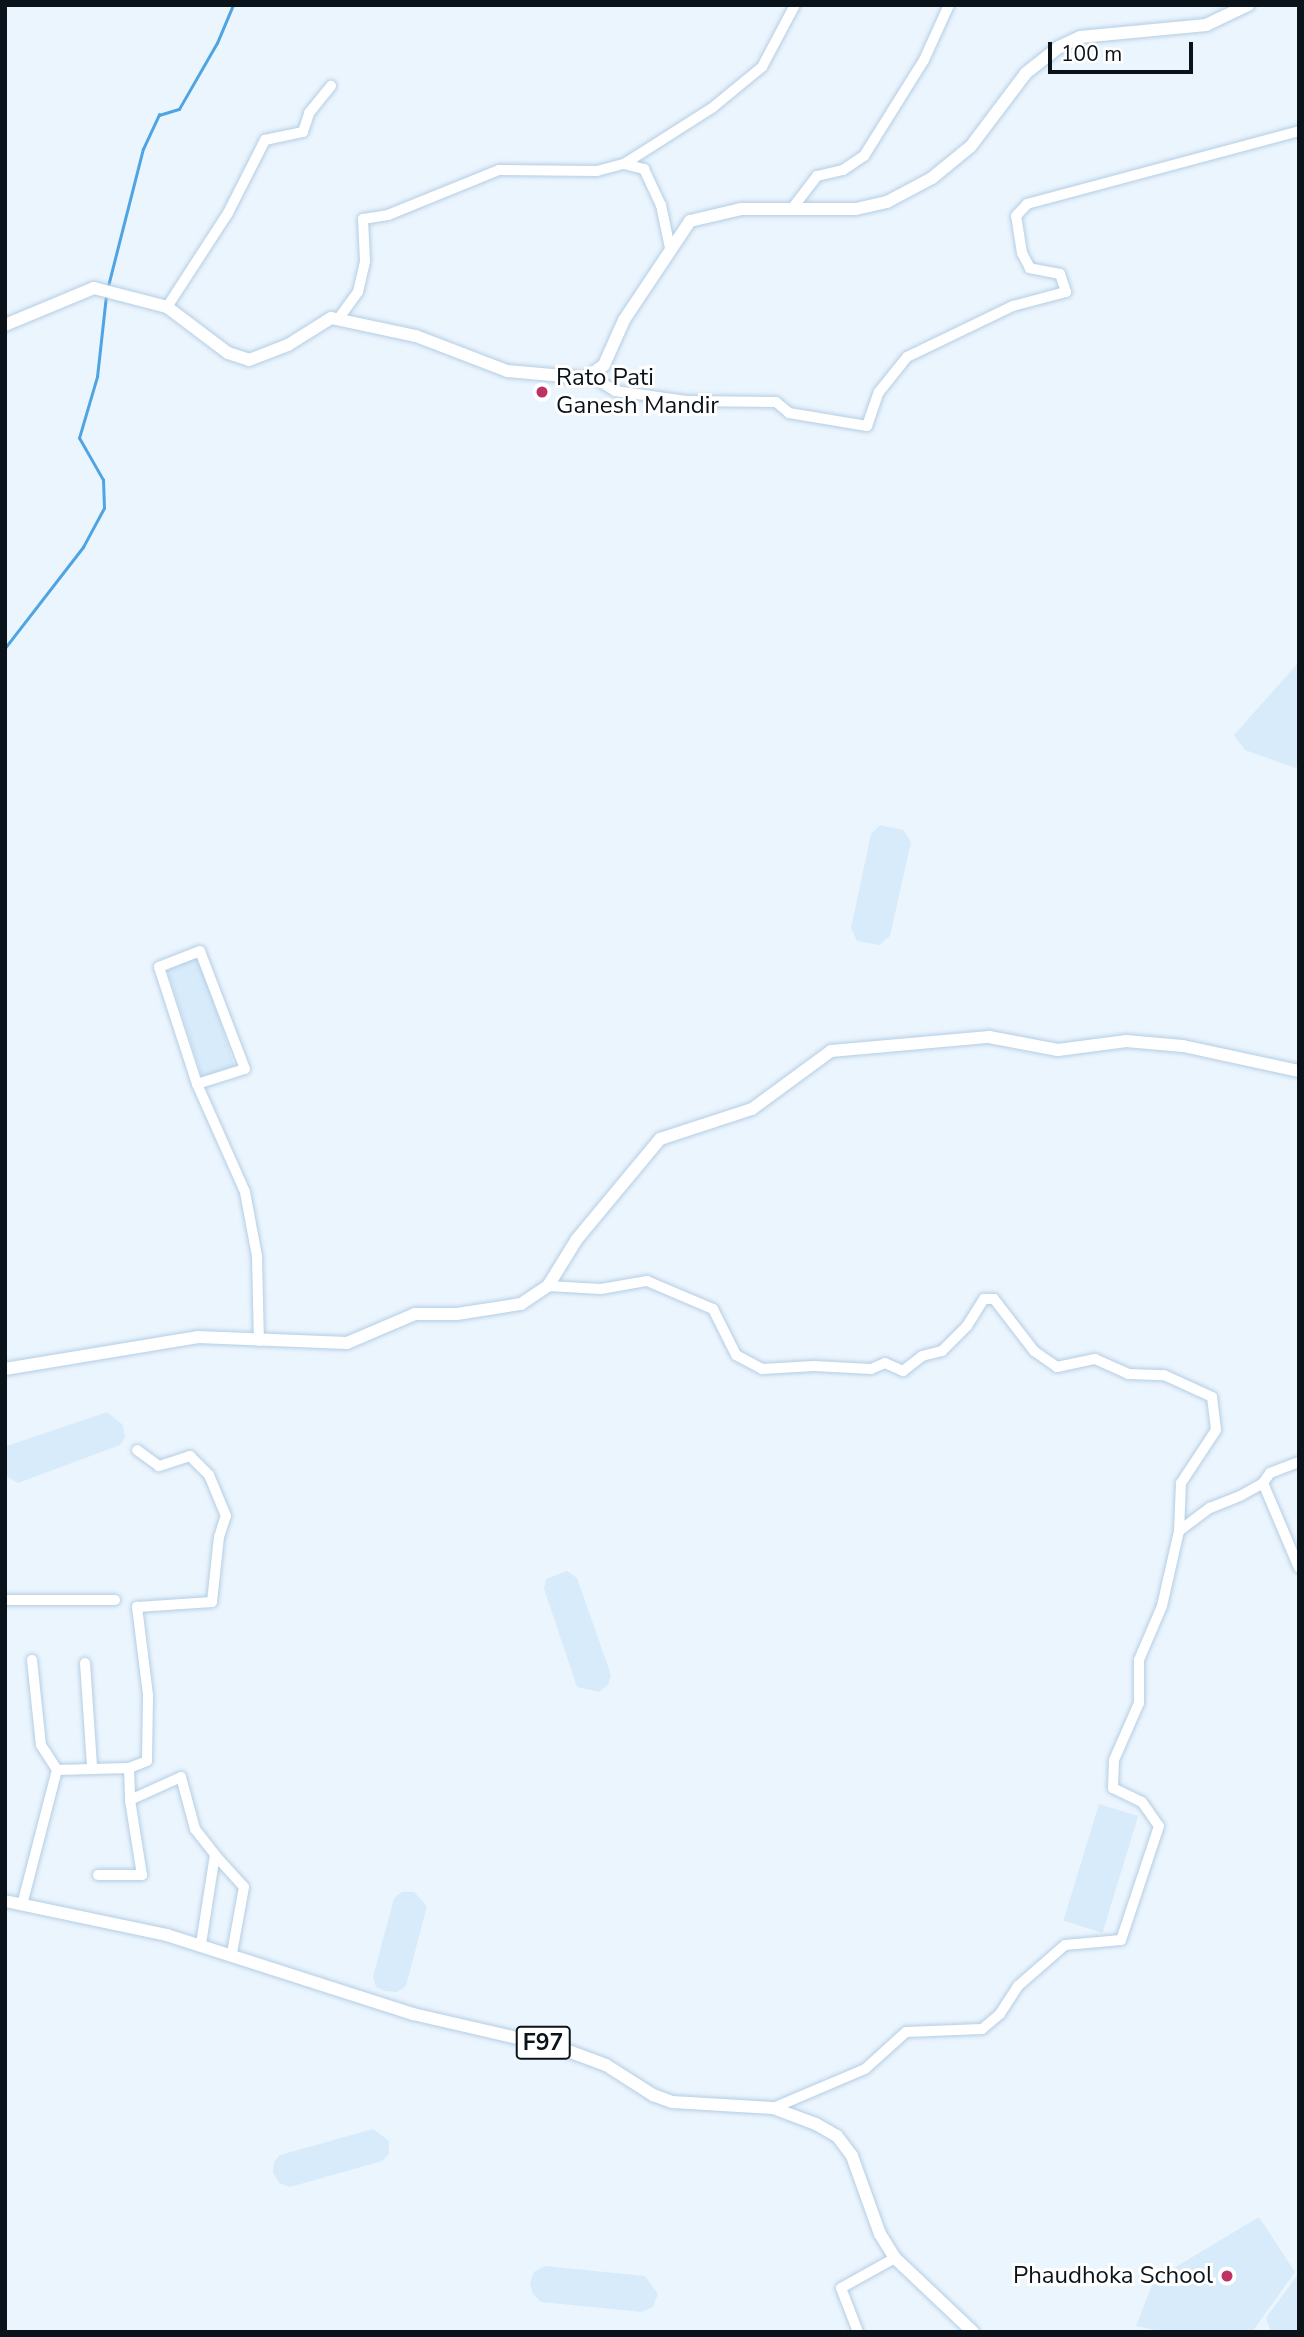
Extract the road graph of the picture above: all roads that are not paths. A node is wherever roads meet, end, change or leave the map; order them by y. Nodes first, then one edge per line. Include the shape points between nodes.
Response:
1 (794, 5) edge
2 (949, 5) edge
3 (1248, 5) edge
4 (331, 86) dead end
5 (1299, 131) edge
6 (624, 164) junction
7 (791, 210) junction
8 (670, 248) junction
9 (167, 307) junction
10 (339, 318) junction
11 (5, 325) edge
12 (591, 376) junction
13 (1299, 1071) edge
14 (197, 1084) junction
15 (548, 1286) junction
16 (259, 1341) junction
17 (5, 1369) edge
18 (137, 1451) dead end
19 (1299, 1462) edge
20 (1263, 1483) junction
21 (1179, 1531) junction
22 (1299, 1568) edge
23 (5, 1600) edge
24 (115, 1600) dead end
25 (32, 1660) dead end
26 (85, 1663) dead end
27 (92, 1767) junction
28 (129, 1768) junction
29 (57, 1770) junction
30 (130, 1800) junction
31 (215, 1855) junction
32 (98, 1875) dead end
33 (5, 1901) edge
34 (22, 1905) junction
35 (201, 1944) junction
36 (232, 1953) junction
37 (773, 2108) junction
38 (895, 2258) junction
39 (858, 2332) edge
40 (973, 2332) edge

1 - 6 street via 762,67 712,108
2 - 7 street via 924,60 864,156 843,170 817,176
3 - 7 main road via 1206,25 1080,37 1037,61 971,146 910,192 865,208
4 - 9 street via 309,113 303,132 265,140 228,213
5 - 12 street via 1027,204 1016,216 1022,253 1030,268 1060,274 1066,292 1013,306 907,358 879,392 867,426 789,413 776,402 686,401 615,391
6 - 8 street via 645,169 661,205
6 - 10 street via 597,171 499,170 388,215 363,219 365,261 358,292
7 - 8 main road via 741,209 697,217
8 - 12 main road via 617,332 604,365
9 - 10 main road via 228,353 249,360 288,345 327,318
9 - 11 main road via 94,288
10 - 12 main road via 416,336 507,371
13 - 15 main road via 1183,1046 1126,1041 1058,1050 989,1037 831,1051 752,1109 660,1139 577,1240
14 - 14 street via 159,967 200,951 245,1069
14 - 16 street via 244,1192 257,1256
15 - 16 main road via 521,1304 457,1314 415,1314 347,1343
15 - 21 street via 601,1289 647,1281 713,1310 736,1355 762,1369 871,1369 885,1363 903,1370 922,1356 942,1351 967,1326 984,1299 993,1298 1034,1351 1057,1367 1095,1359 1128,1374 1164,1375 1212,1397 1216,1430 1181,1483
16 - 17 main road via 198,1337
18 - 28 street via 159,1466 190,1456 209,1475 226,1516 219,1537 212,1602 137,1607 150,1739 147,1761
19 - 20 street via 1270,1472
20 - 21 street via 1210,1508
20 - 22 street
21 - 37 street via 1156,1628 1139,1660 1139,1703 1114,1760 1113,1788 1142,1802 1159,1826 1121,1940 1065,1945 1018,1986 1000,2014 982,2029 906,2032 865,2068
23 - 24 street
25 - 29 street via 41,1745
26 - 27 street
27 - 28 street
27 - 29 street
28 - 30 street
29 - 34 street
30 - 31 street via 181,1777 195,1829
30 - 32 street via 142,1875
31 - 35 street
31 - 36 street via 244,1887
33 - 34 main road, F97
34 - 35 main road, F97
35 - 36 main road, F97
36 - 37 main road, F97 via 412,2014 561,2048 606,2065 672,2102
37 - 38 main road, F97 via 837,2136 852,2156 880,2234
38 - 39 street via 841,2288
38 - 40 main road, F97

